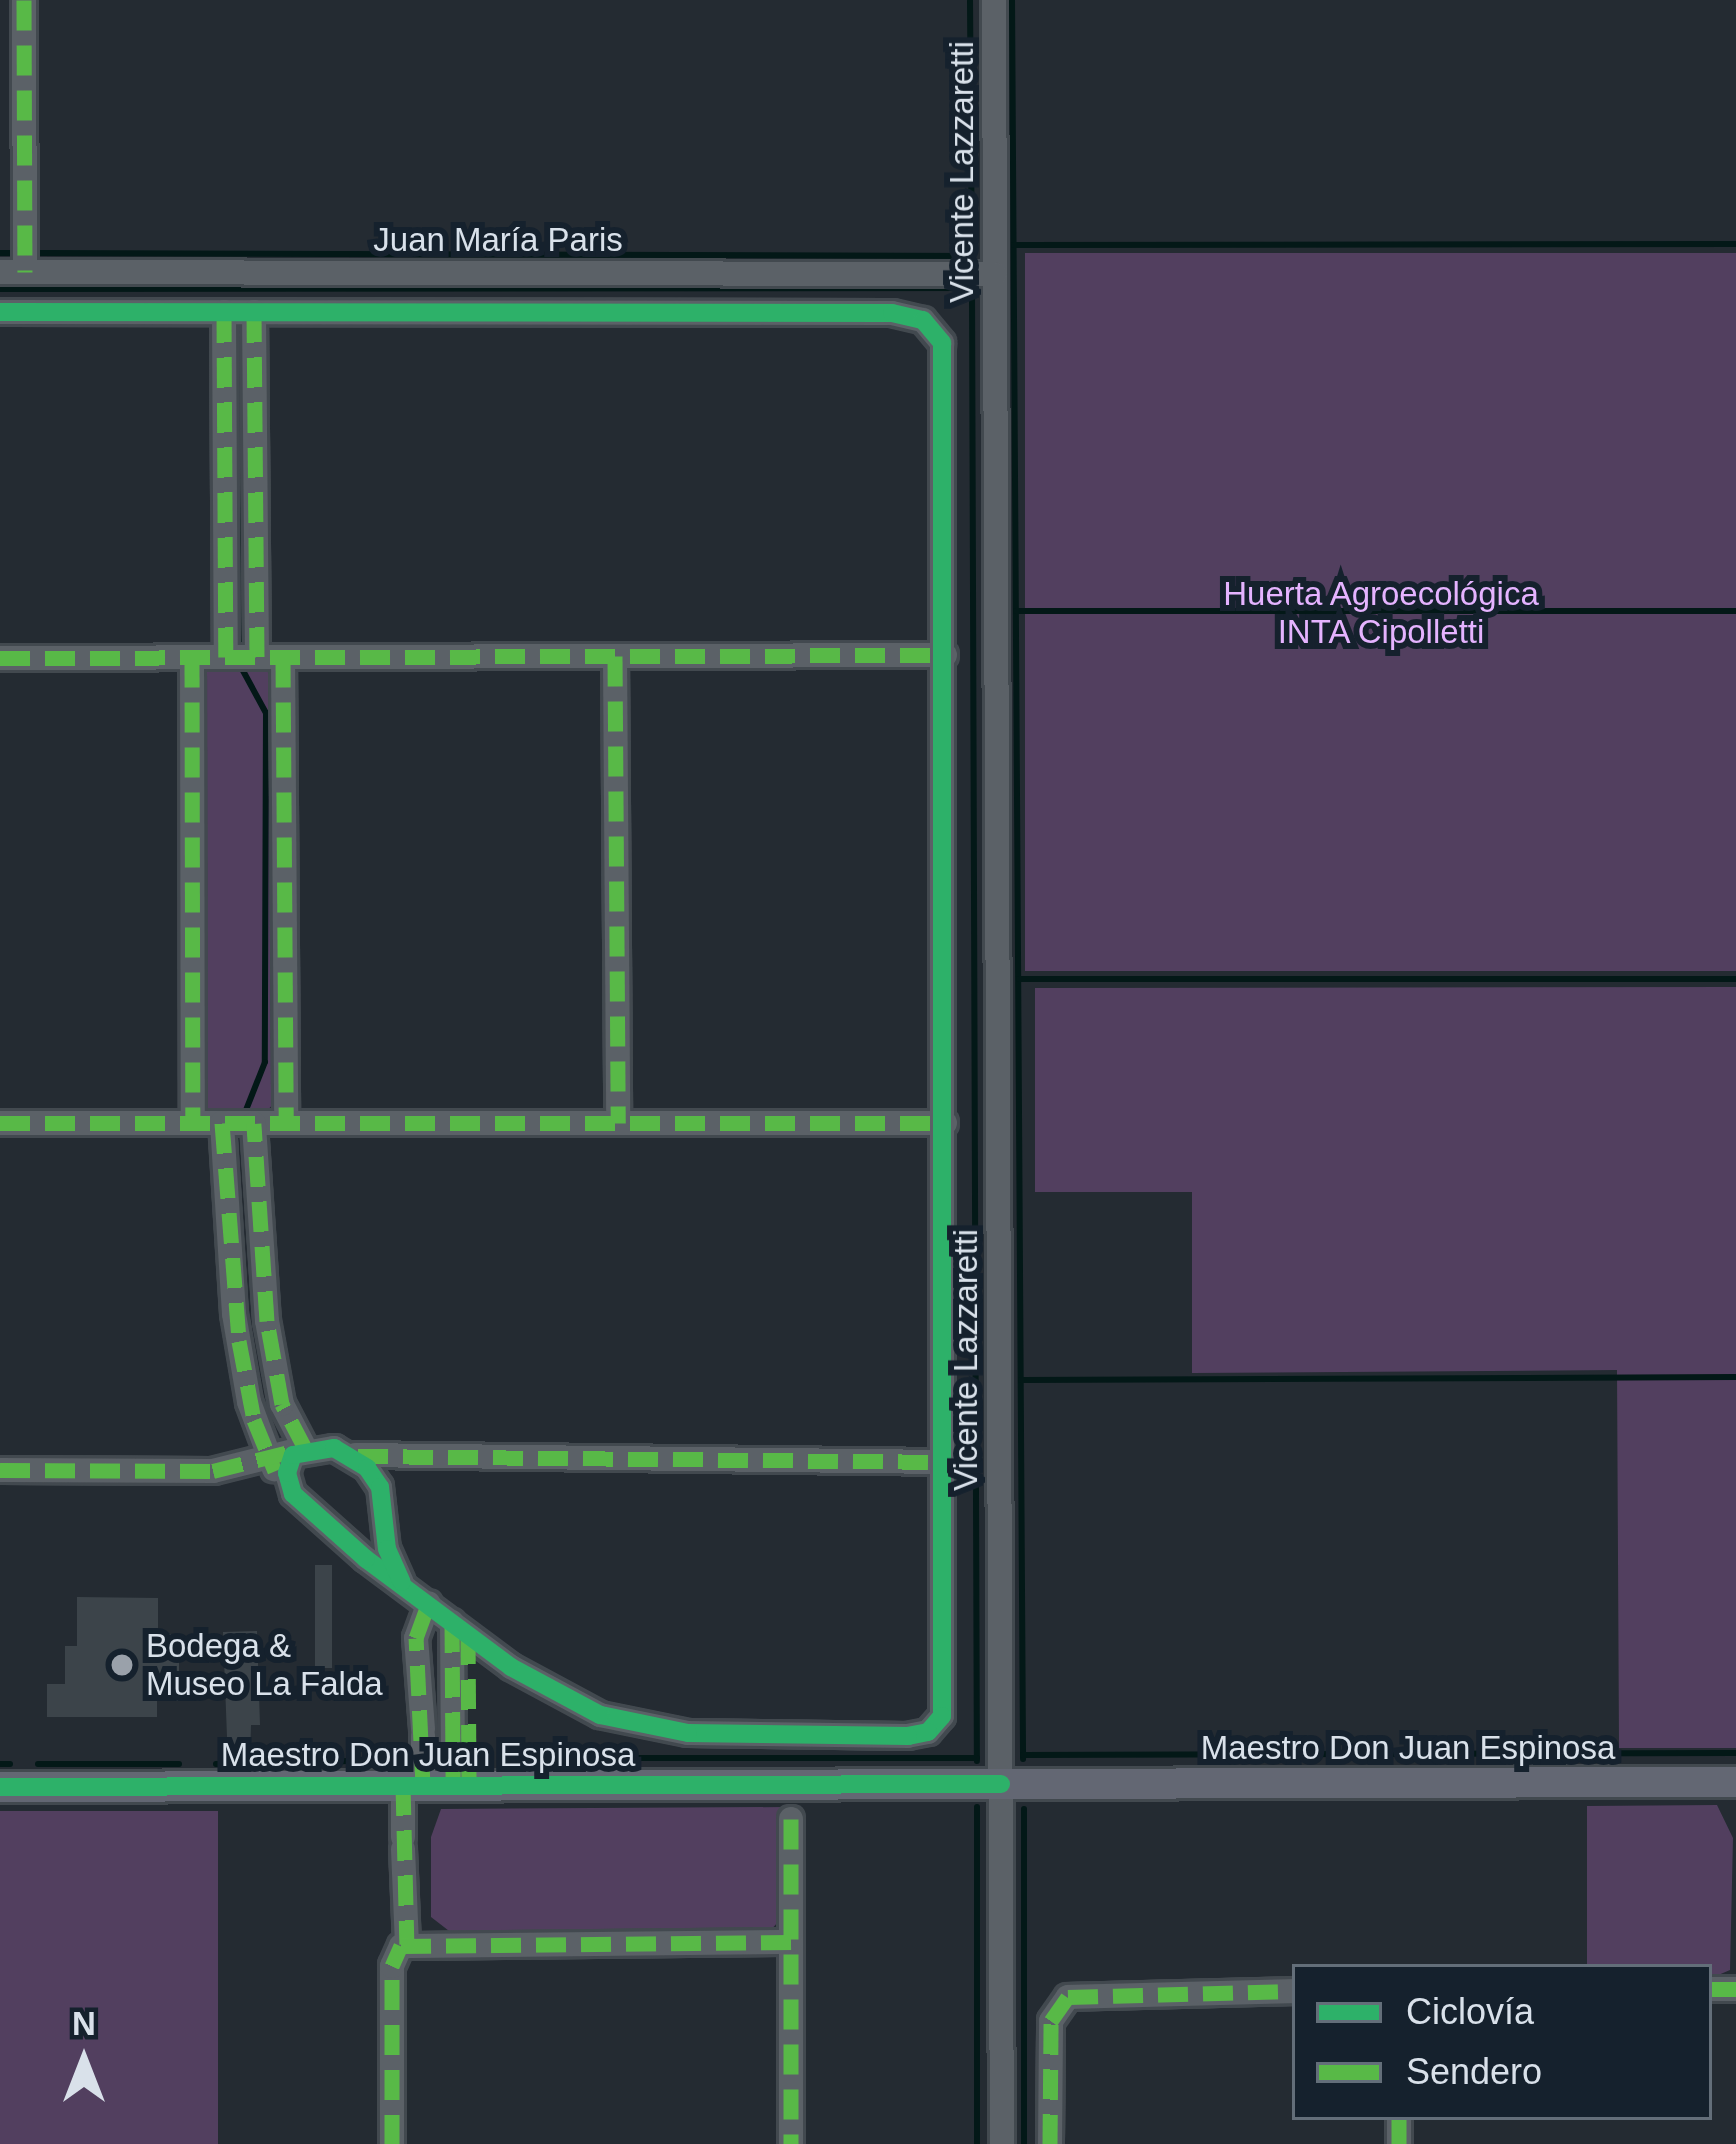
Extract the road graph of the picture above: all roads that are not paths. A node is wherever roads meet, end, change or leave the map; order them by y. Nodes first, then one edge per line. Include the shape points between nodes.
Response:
1 (24, 0) edge
2 (994, 0) edge
3 (12, 226) edge
4 (12, 272) edge
5 (995, 274) junction
6 (0, 312) edge
7 (224, 312) junction
8 (254, 312) junction
9 (945, 655) junction
10 (615, 656) junction
11 (192, 657) junction
12 (226, 657) junction
13 (257, 657) junction
14 (283, 657) junction
15 (0, 658) edge
16 (618, 1123) junction
17 (945, 1123) junction
18 (0, 1124) edge
19 (193, 1124) junction
20 (222, 1124) junction
21 (254, 1124) junction
22 (286, 1124) junction
23 (305, 1448) junction
24 (348, 1454) junction
25 (269, 1459) junction
26 (442, 1461) junction
27 (946, 1462) junction
28 (0, 1470) edge
29 (203, 1472) junction
30 (294, 1494) junction
31 (385, 1511) junction
32 (403, 1582) junction
33 (429, 1603) junction
34 (460, 1628) junction
35 (1736, 1782) edge
36 (1001, 1784) junction
37 (437, 1785) junction
38 (0, 1787) edge
39 (791, 1819) dead end
40 (791, 1942) junction
41 (407, 1944) junction
42 (1292, 1990) edge
43 (392, 2144) edge
44 (791, 2144) edge
45 (1002, 2144) edge
46 (1051, 2144) edge

1 - 3 street
2 - 5 street, Vicente Lazzaretti
3 - 4 street
4 - 5 street, Juan María Paris
5 - 36 street, Vicente Lazzaretti
6 - 7 street
7 - 8 street
7 - 12 street
8 - 9 street via 892,313 923,320 944,352
8 - 13 street
9 - 10 street
9 - 17 street
10 - 14 street
10 - 16 street
11 - 12 street
11 - 15 street
11 - 19 street
12 - 13 street
13 - 14 street
14 - 22 street
16 - 17 street
16 - 22 street
17 - 27 street
18 - 19 street
19 - 20 street
20 - 21 street
20 - 25 street via 235,1314 249,1402
21 - 22 street
21 - 23 street via 267,1322 282,1404
23 - 24 street
23 - 25 street
23 - 30 street via 290,1460
24 - 26 street
24 - 31 street via 376,1480
25 - 29 street
25 - 30 street
26 - 27 street
26 - 31 street via 404,1475
27 - 34 street via 945,1701 928,1732 706,1733 635,1725 552,1692
28 - 29 street
29 - 30 street via 266,1481
30 - 32 street
31 - 32 street via 388,1555
32 - 33 street
33 - 34 street
33 - 37 street via 416,1638 423,1733
34 - 37 street
35 - 36 main road, Maestro Don Juan Espinosa
36 - 37 main road, Maestro Don Juan Espinosa
36 - 45 street, Vicente Lazzaretti
37 - 38 main road, Maestro Don Juan Espinosa
37 - 41 street via 403,1843
39 - 40 street
40 - 41 street
40 - 44 street
41 - 43 street via 392,1959
42 - 46 street via 1068,1996 1051,2021

